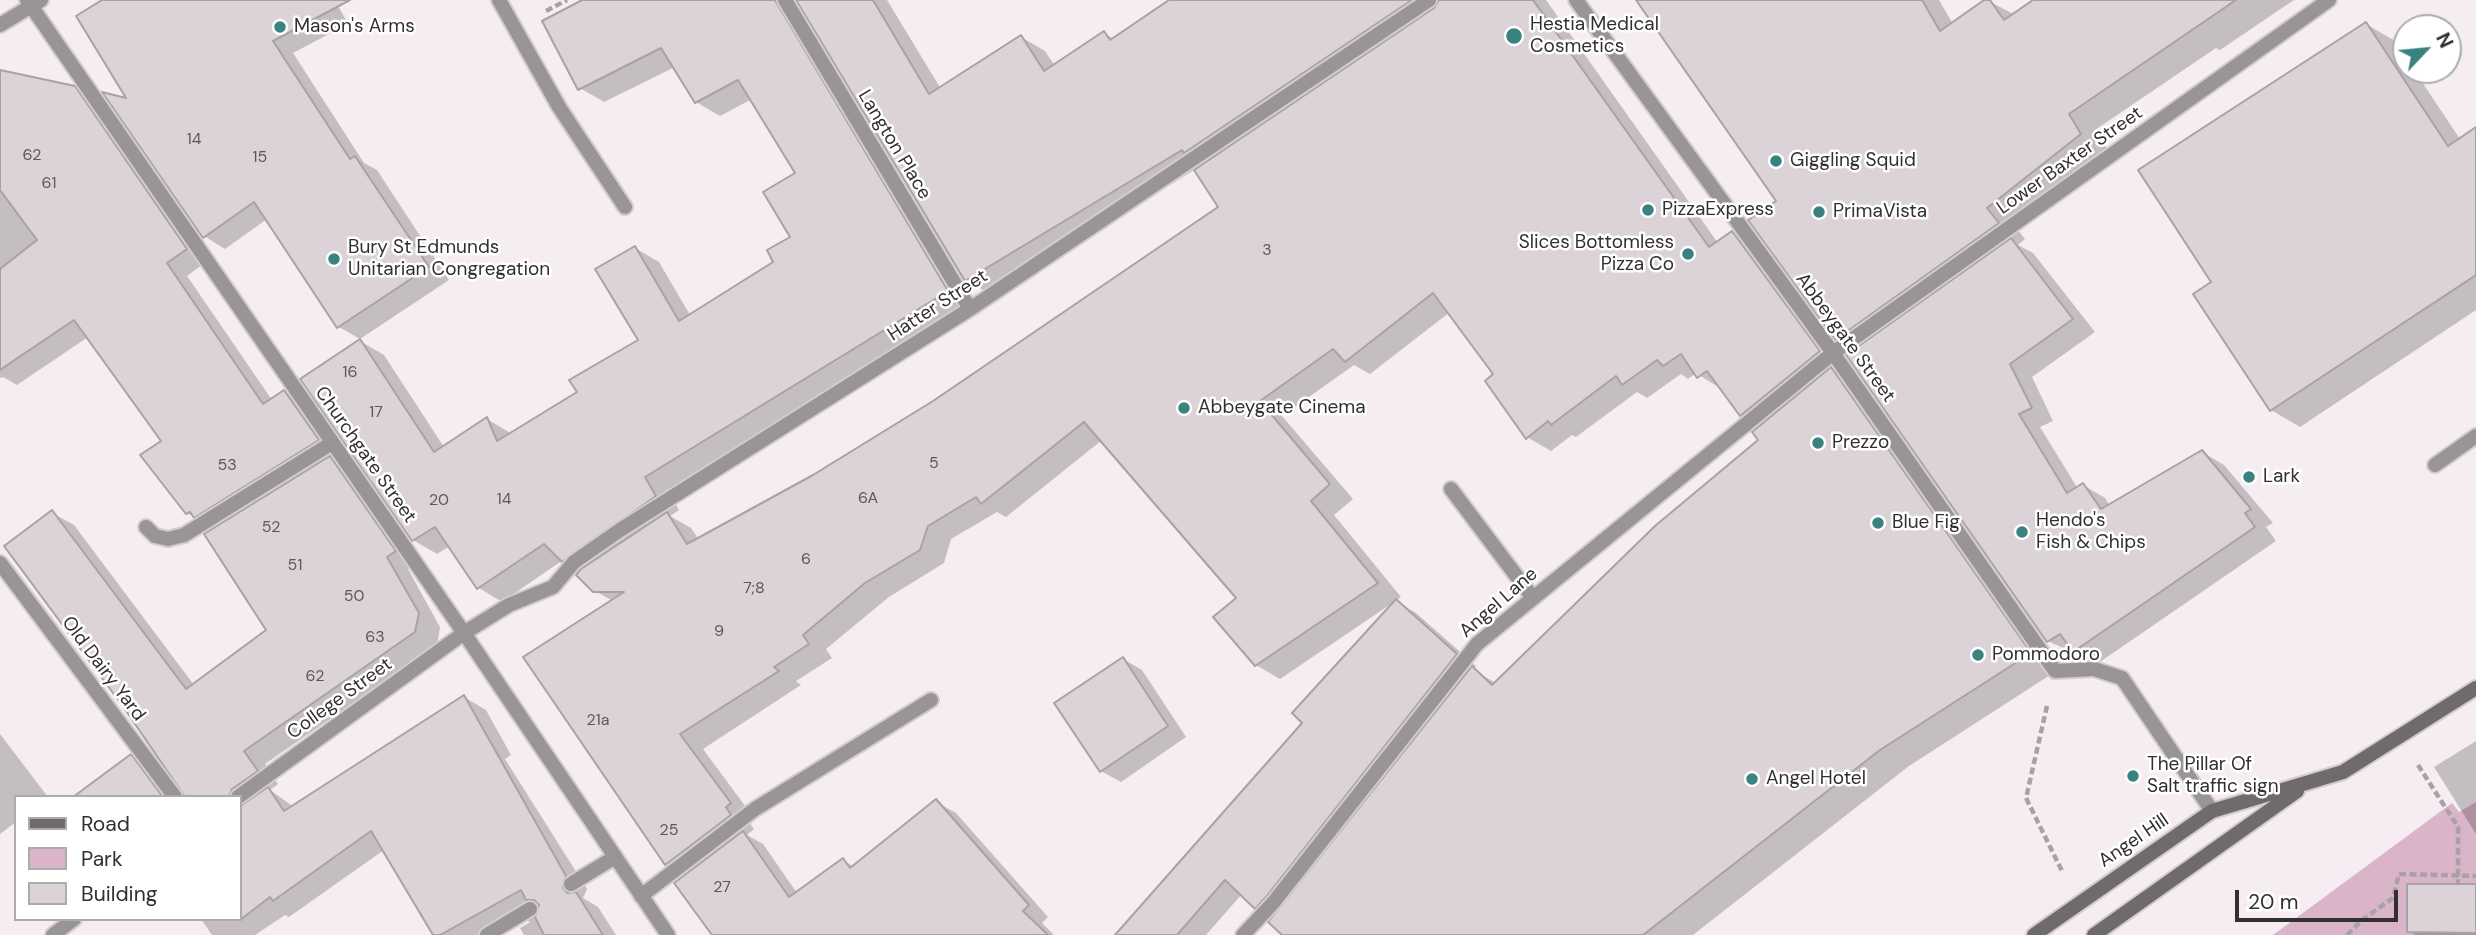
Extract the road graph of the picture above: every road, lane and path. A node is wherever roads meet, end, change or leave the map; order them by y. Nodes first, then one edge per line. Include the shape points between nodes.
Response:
1 (499, 0) edge
2 (785, 0) edge
3 (1429, 0) edge
4 (1576, 0) edge
5 (2329, 0) edge
6 (33, 2) edge
7 (0, 25) edge
8 (625, 207) dead end
9 (970, 309) junction
10 (1833, 353) junction
11 (2476, 436) edge
12 (332, 443) junction
13 (2435, 466) dead end
14 (1451, 489) dead end
15 (146, 527) dead end
16 (0, 564) edge
17 (1533, 598) junction
18 (464, 633) junction
19 (2055, 671) junction
20 (2476, 688) edge
21 (931, 699) dead end
22 (2400, 738) junction
23 (2304, 786) junction
24 (173, 795) edge
25 (241, 795) edge
26 (2212, 811) junction
27 (615, 857) junction
28 (2458, 875) junction
29 (2476, 876) edge
30 (571, 884) dead end
31 (2458, 884) dead end
32 (642, 896) junction
33 (2080, 901) junction
34 (530, 909) dead end
35 (71, 921) edge
36 (53, 935) edge
37 (487, 935) edge
38 (667, 935) edge
39 (1243, 935) edge
40 (2034, 935) edge
41 (2094, 935) edge
42 (2347, 935) edge

1 - 8 street via 559,107
2 - 9 street, Langton Place
3 - 9 street, Hatter Street
4 - 10 street, Abbeygate Street
5 - 10 street, Lower Baxter Street
6 - 7 street
6 - 12 street, Churchgate Street
9 - 18 street, Hatter Street via 620,530 574,562 553,587
10 - 17 street, Angel Lane
10 - 19 street, Abbeygate Street
11 - 13 street
12 - 15 street via 184,535 168,539 155,536
12 - 18 street, Churchgate Street
14 - 17 street
16 - 24 street, Old Dairy Yard
17 - 39 street, Angel Lane via 1477,644
18 - 25 street, College Street
18 - 27 street, Churchgate Street
19 - 26 street via 2094,669 2122,678
19 - 33 path via 2025,798
20 - 22 street, Angel Hill
21 - 32 street via 755,809
22 - 23 street, Angel Hill via 2343,772
22 - 28 path via 2458,827
23 - 26 street, Angel Hill
23 - 41 street, Angel Hill
26 - 33 street, Angel Hill
27 - 30 street
27 - 32 street, Churchgate Street
28 - 29 path
28 - 31 path
28 - 42 path via 2399,874 2393,898
32 - 38 street, Churchgate Street
33 - 40 street, Angel Hill
34 - 37 street
35 - 36 street

